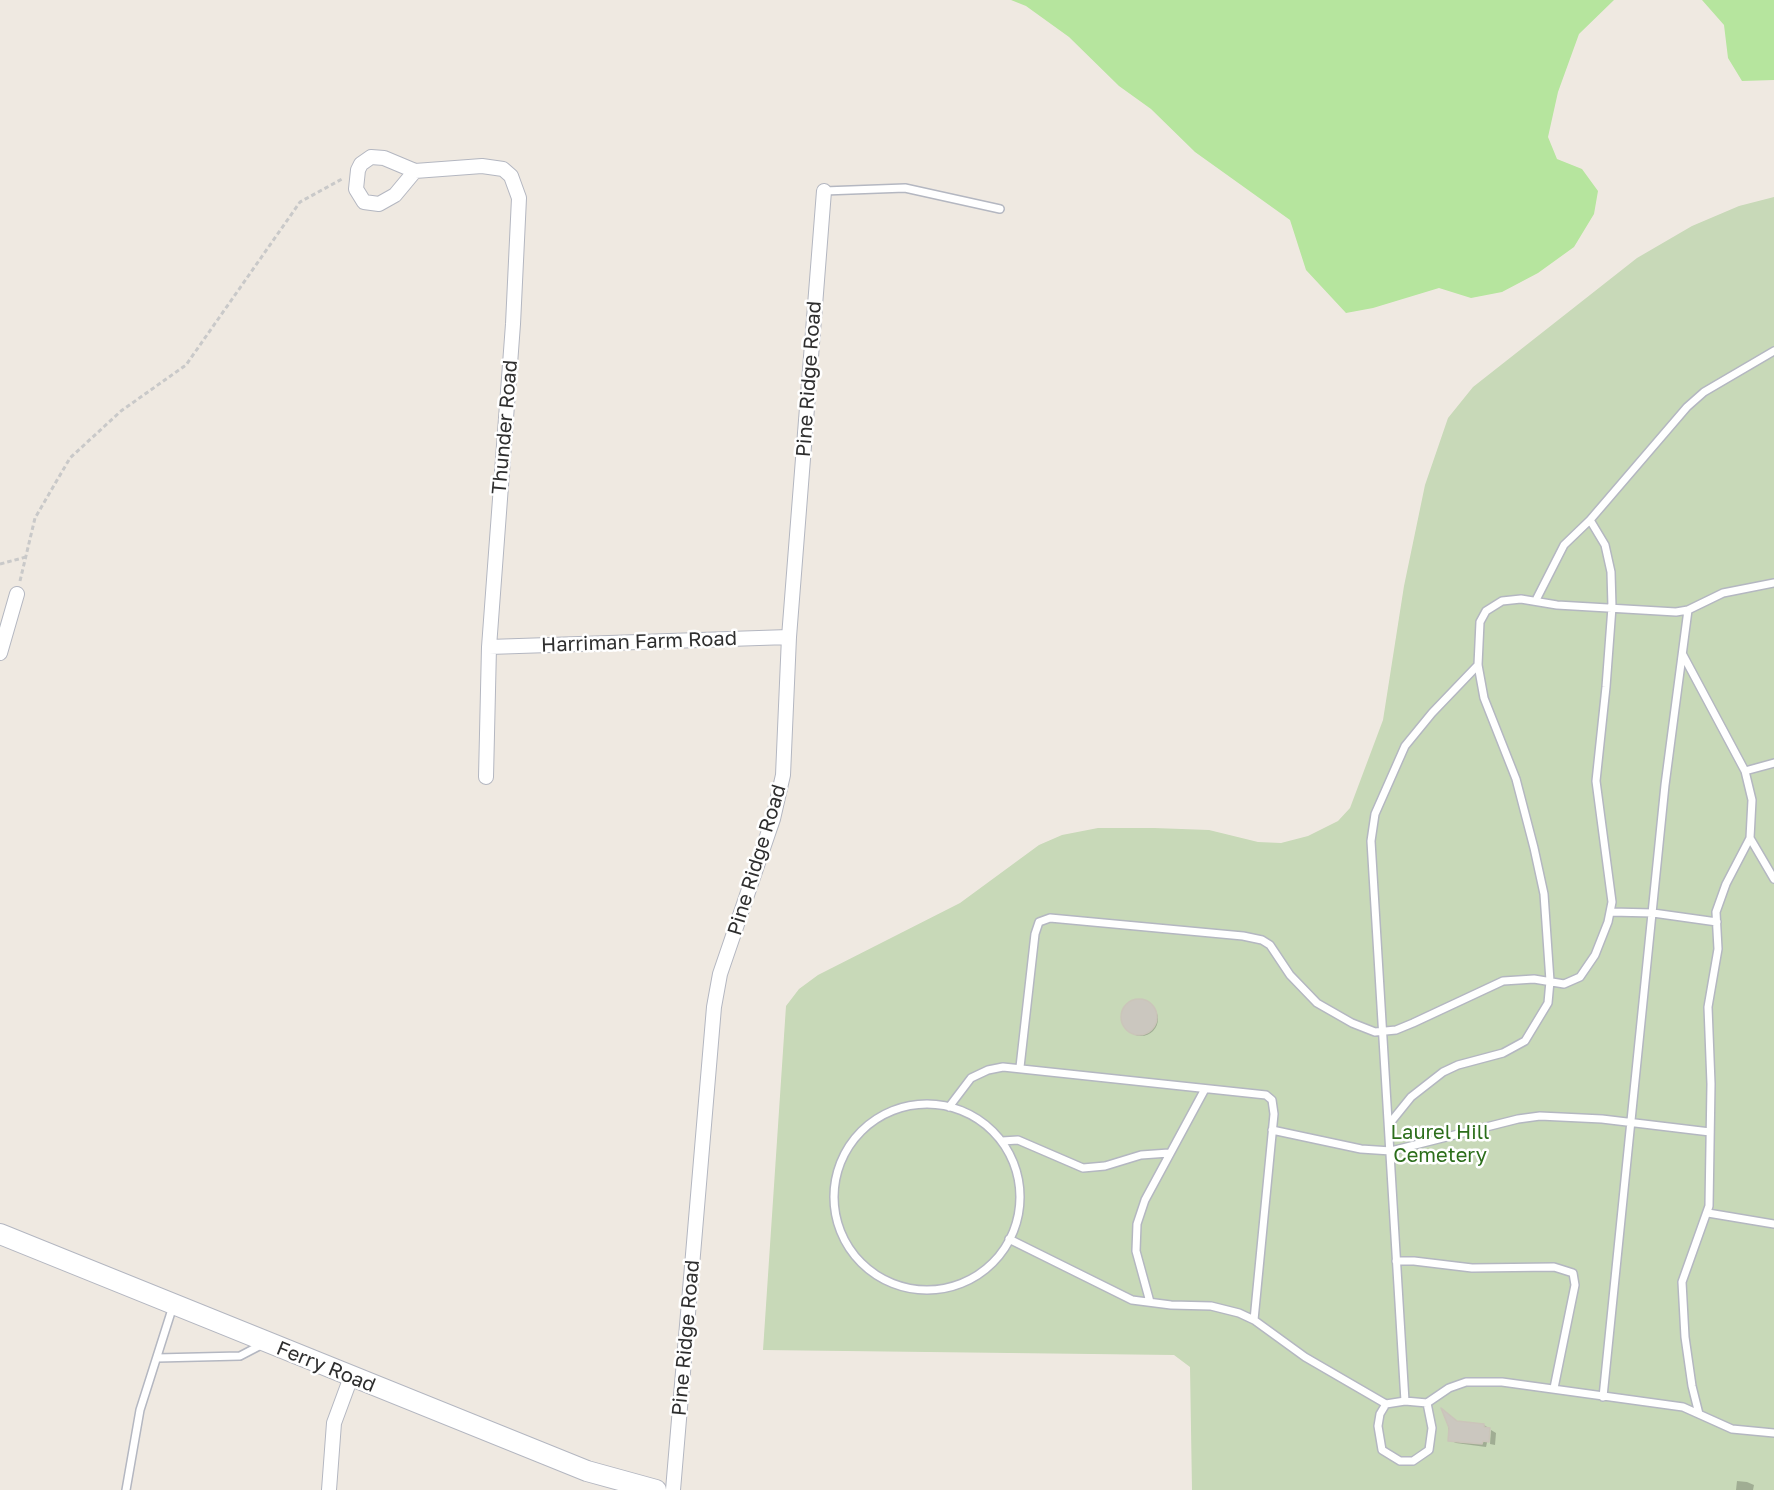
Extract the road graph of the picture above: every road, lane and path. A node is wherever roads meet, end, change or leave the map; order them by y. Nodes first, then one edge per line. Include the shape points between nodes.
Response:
1 (358, 170) junction
2 (415, 171) junction
3 (824, 191) joint
4 (1000, 209) dead end
5 (1774, 351) edge
6 (1590, 520) junction
7 (26, 557) junction
8 (0, 564) edge
9 (1774, 582) edge
10 (17, 594) joint
11 (1536, 600) junction
12 (1612, 607) junction
13 (1688, 610) junction
14 (789, 637) junction
15 (489, 647) junction
16 (0, 652) edge
17 (1683, 655) junction
18 (1478, 665) junction
19 (1774, 763) edge
20 (1744, 771) junction
21 (486, 777) dead end
22 (1750, 838) junction
23 (1774, 879) edge
24 (1611, 912) junction
25 (1653, 914) junction
26 (1717, 922) junction
27 (1550, 981) junction
28 (1384, 1033) junction
29 (1020, 1067) junction
30 (1204, 1089) junction
31 (949, 1107) junction
32 (1390, 1123) junction
33 (1631, 1123) junction
34 (1272, 1130) junction
35 (1710, 1132) junction
36 (1002, 1142) junction
37 (1391, 1151) junction
38 (1169, 1153) junction
39 (1708, 1214) junction
40 (1774, 1224) edge
41 (0, 1234) edge
42 (1009, 1239) junction
43 (1396, 1261) junction
44 (1150, 1302) junction
45 (173, 1306) junction
46 (1254, 1320) junction
47 (265, 1342) junction
48 (157, 1358) junction
49 (351, 1377) junction
50 (1554, 1388) junction
51 (1603, 1397) junction
52 (1405, 1401) junction
53 (1427, 1403) junction
54 (1386, 1404) junction
55 (1699, 1414) junction
56 (1774, 1433) edge
57 (126, 1490) edge
58 (329, 1490) edge
59 (656, 1490) edge
60 (673, 1490) edge

1 - 2 street, Thunder Road via 366,160 378,157
1 - 2 street via 356,189 364,202 371,204 386,202
1 - 7 path via 300,202 186,365 121,411 70,458 35,518
2 - 15 street, Thunder Road via 495,167 511,176 519,198
3 - 4 lane via 905,188
3 - 14 street, Pine Ridge Road
5 - 6 lane via 1704,392 1687,407
6 - 11 lane via 1564,545
6 - 12 lane via 1608,555
7 - 8 path
7 - 10 path
9 - 13 lane via 1723,592
10 - 16 street
11 - 12 lane
11 - 18 lane via 1502,601 1486,611 1480,622
12 - 13 lane
12 - 24 lane via 1596,781
13 - 17 lane
14 - 15 street, Harriman Farm Road
14 - 60 street, Pine Ridge Road via 783,776 773,819 720,974 714,1007
15 - 21 street, Thunder Road
17 - 20 lane
17 - 25 lane via 1671,728
18 - 27 lane via 1484,698 1516,779 1534,848 1544,894
18 - 28 lane via 1405,746 1375,814 1371,849
19 - 20 lane
20 - 22 lane via 1752,800
22 - 23 lane
22 - 26 lane via 1726,884 1716,912
24 - 25 lane
24 - 27 lane via 1595,955 1580,976 1564,984
25 - 26 lane
25 - 33 lane
26 - 35 lane via 1718,949 1708,1006
27 - 28 lane via 1516,979 1497,983 1424,1019
27 - 32 lane via 1548,1003 1525,1041 1503,1053 1458,1065 1432,1079
28 - 29 lane via 1352,1023 1317,1003 1262,940 1050,918 1040,922 1035,934
28 - 32 lane
29 - 30 lane
29 - 31 lane via 980,1073
30 - 34 lane via 1266,1095 1274,1106
30 - 38 lane
31 - 36 lane via 983,1122
31 - 42 lane via 928,1104 898,1109 861,1133 844,1157 835,1186 841,1230 856,1255 878,1275 920,1289 950,1287 977,1275 999,1255
32 - 37 lane
33 - 35 lane
33 - 37 lane via 1566,1117 1518,1119
33 - 51 lane
34 - 37 lane via 1361,1149
34 - 46 lane
35 - 39 lane
36 - 38 lane via 1018,1140 1083,1168
36 - 42 lane via 1020,1185 1018,1215
37 - 43 lane
38 - 44 lane via 1145,1200 1135,1235
39 - 40 lane
39 - 55 lane via 1690,1252 1681,1296
41 - 45 main road, Ferry Road
42 - 44 lane via 1120,1295
43 - 50 lane via 1472,1268 1554,1267 1573,1273 1575,1286
43 - 52 lane
44 - 46 lane via 1217,1307
45 - 47 main road, Ferry Road
45 - 48 lane
46 - 54 lane via 1305,1357
47 - 48 lane via 240,1356
47 - 49 main road, Ferry Road
48 - 57 lane via 140,1410
49 - 58 street via 334,1423
49 - 59 main road, Ferry Road via 587,1470
50 - 51 lane
50 - 53 lane via 1466,1382
51 - 55 lane via 1683,1407
52 - 53 lane
52 - 54 lane
53 - 54 lane via 1432,1428 1429,1450 1413,1461 1400,1461 1382,1450 1378,1426
55 - 56 lane via 1732,1429

